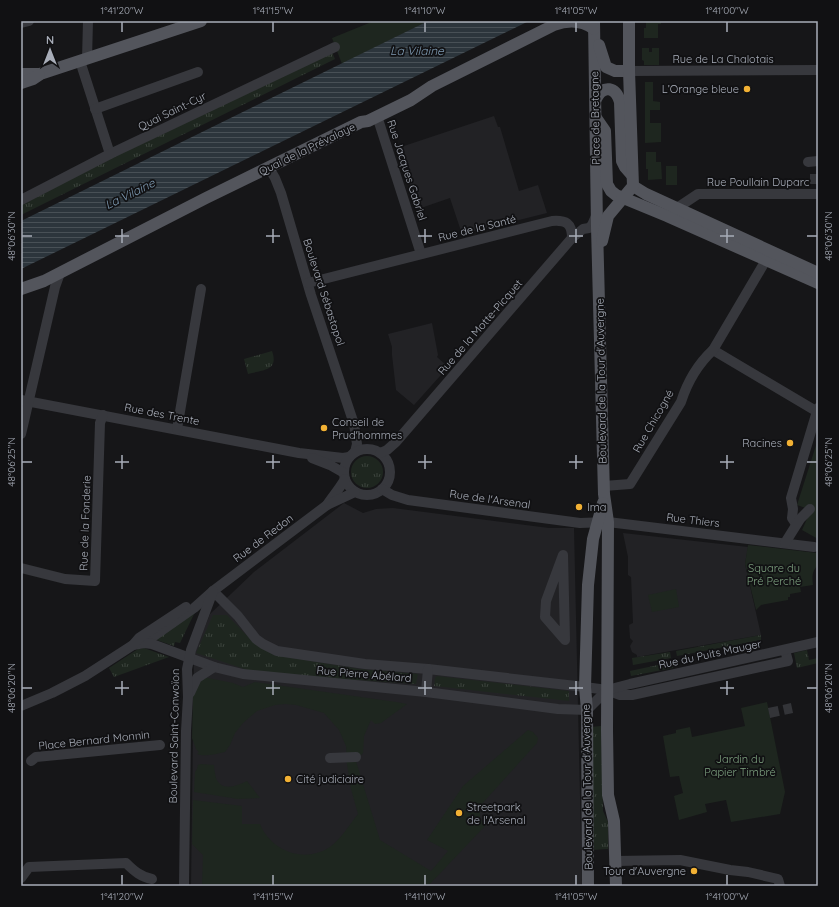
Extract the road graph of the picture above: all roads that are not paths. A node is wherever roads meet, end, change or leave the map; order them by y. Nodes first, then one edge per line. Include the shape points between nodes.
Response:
1 (29, 21) edge
2 (88, 21) edge
3 (202, 21) edge
4 (629, 21) edge
5 (21, 23) edge
6 (594, 25) edge
7 (335, 47) dead end
8 (84, 60) junction
9 (818, 70) edge
10 (629, 71) junction
11 (198, 72) dead end
12 (21, 74) edge
13 (40, 74) junction
14 (21, 83) edge
15 (596, 99) junction
16 (95, 110) junction
17 (377, 116) junction
18 (596, 118) junction
19 (110, 154) junction
20 (269, 168) junction
21 (632, 180) junction
22 (816, 191) edge
23 (623, 198) junction
24 (21, 200) edge
25 (677, 208) junction
26 (596, 216) junction
27 (572, 238) junction
28 (421, 254) junction
29 (766, 260) junction
30 (598, 264) junction
31 (818, 273) edge
32 (60, 274) junction
33 (308, 283) junction
34 (818, 283) edge
35 (21, 289) edge
36 (202, 289) dead end
37 (713, 350) junction
38 (25, 400) edge
39 (817, 410) edge
40 (103, 415) junction
41 (354, 424) junction
42 (177, 429) junction
43 (21, 434) edge
44 (376, 451) junction
45 (299, 453) junction
46 (352, 454) junction
47 (344, 476) junction
48 (382, 489) junction
49 (355, 492) junction
50 (604, 492) junction
51 (327, 505) junction
52 (810, 509) dead end
53 (603, 522) junction
54 (796, 524) junction
55 (785, 543) junction
56 (814, 547) dead end
57 (21, 568) edge
58 (213, 591) junction
59 (546, 601) joint
60 (144, 643) junction
61 (816, 643) edge
62 (133, 645) junction
63 (785, 650) junction
64 (189, 658) junction
65 (214, 667) junction
66 (428, 669) junction
67 (585, 687) junction
68 (607, 690) junction
69 (426, 692) junction
70 (188, 697) junction
71 (21, 706) edge
72 (587, 710) junction
73 (160, 745) dead end
74 (356, 757) dead end
75 (330, 758) dead end
76 (31, 761) dead end
77 (615, 861) junction
78 (21, 878) edge
79 (152, 880) dead end
80 (184, 886) edge
81 (588, 886) edge
82 (616, 886) edge
83 (780, 886) edge

1 - 5 street
2 - 8 street
3 - 8 main road
4 - 10 main road
6 - 10 main road via 606,66 615,71
6 - 15 main road, Place de Bretagne
6 - 17 main road, Quai de la Prévalaye via 575,21 554,25
7 - 19 street, Quai Saint-Cyr
8 - 13 main road
8 - 16 street
9 - 10 street, Rue de La Chalotais
10 - 21 main road
11 - 16 street
12 - 13 main road
13 - 14 main road
15 - 18 main road, Place de Bretagne
15 - 21 main road via 602,90 609,89 618,94 622,161
16 - 19 street
17 - 20 main road, Quai de la Prévalaye
17 - 28 street, Rue Jacques Gabriel
18 - 23 main road via 605,131 608,187
18 - 26 main road, Place de Bretagne
19 - 24 street, Quai Saint-Cyr
20 - 32 main road, Quai de la Prévalaye via 192,204
20 - 33 street, Boulevard Sébastopol via 281,193
21 - 23 main road
21 - 25 main road via 641,191
22 - 25 street, Rue Poullain Duparc via 698,194
23 - 29 main road
23 - 30 main road, Boulevard de la Tour d'Auvergne via 606,220
25 - 31 main road
26 - 27 street, Rue de la Motte-Picquet via 589,228 583,229
26 - 30 main road, Boulevard de la Tour d'Auvergne
27 - 28 street, Rue de la Santé via 568,224 558,221
27 - 44 street, Rue de la Motte-Picquet via 396,442 387,450
28 - 33 street, Rue de la Santé
29 - 34 main road
29 - 37 street, Rue Chicogné
30 - 50 main road, Boulevard de la Tour d'Auvergne
32 - 35 main road, Quai de la Prévalaye
32 - 38 street
33 - 41 street, Boulevard Sébastopol
36 - 42 street
37 - 39 street
37 - 50 street, Rue Chicogné via 703,359 688,383 681,402 630,484
38 - 40 street, Rue des Trente
38 - 43 street
39 - 54 street via 791,498 792,518
40 - 42 street, Rue des Trente
40 - 57 street, Rue de la Fonderie via 100,423 95,581 65,579
41 - 44 street, Boulevard Sébastopol via 365,442
41 - 46 street, Boulevard Sébastopol via 357,444
42 - 45 street, Rue des Trente
44 - 46 street via 366,449
44 - 48 street via 388,462 390,474
45 - 46 street, Rue des Trente via 343,458
45 - 47 street, Rue des Trente via 330,465
46 - 47 street via 344,467
47 - 49 street via 347,484
47 - 51 street, Rue de Redon via 341,486
48 - 49 street via 367,495
48 - 53 street, Rue de l'Arsenal via 408,500 580,523
49 - 51 street, Rue de Redon
50 - 53 main road, Boulevard de la Tour d'Auvergne
51 - 58 street, Rue de Redon
52 - 54 street
53 - 55 street, Rue Thiers
53 - 67 main road, Boulevard de la Tour d'Auvergne via 593,539 588,585
53 - 68 main road, Boulevard de la Tour d'Auvergne
54 - 55 street
55 - 56 street, Rue Thiers
58 - 60 street via 194,608
58 - 62 street via 163,621
58 - 64 street, Boulevard Saint-Conwoïon
58 - 66 street, Rue Pierre Abélard via 256,639 277,651 365,664
59 - 59 street via 545,617 565,640 563,554
60 - 62 street
60 - 64 street, Rue Pierre Abélard
61 - 63 street, Rue du Puits Mauger
62 - 71 street via 84,676
63 - 68 street, Rue du Puits Mauger
63 - 68 street, Rue du Puits Mauger via 788,661 632,695 620,695
64 - 65 street, Rue Pierre Abélard
64 - 70 street, Boulevard Saint-Conwoïon
65 - 69 street, Rue Pierre Abélard via 255,676
65 - 70 street via 197,678
66 - 67 street, Rue Pierre Abélard
66 - 69 street
67 - 68 street, Rue du Puits Mauger
67 - 72 main road, Boulevard de la Tour d'Auvergne
68 - 72 street
68 - 77 main road, Boulevard de la Tour d'Auvergne via 608,795 614,821
69 - 72 street, Rue Pierre Abélard via 558,709
70 - 80 street, Boulevard Saint-Conwoïon
72 - 81 main road, Boulevard de la Tour d'Auvergne
73 - 76 street, Place Bernard Monnin via 36,757
74 - 75 street
77 - 82 main road, Boulevard de la Tour d'Auvergne
77 - 83 street via 680,860 748,872 778,880
78 - 79 street via 29,867 126,863 137,873

